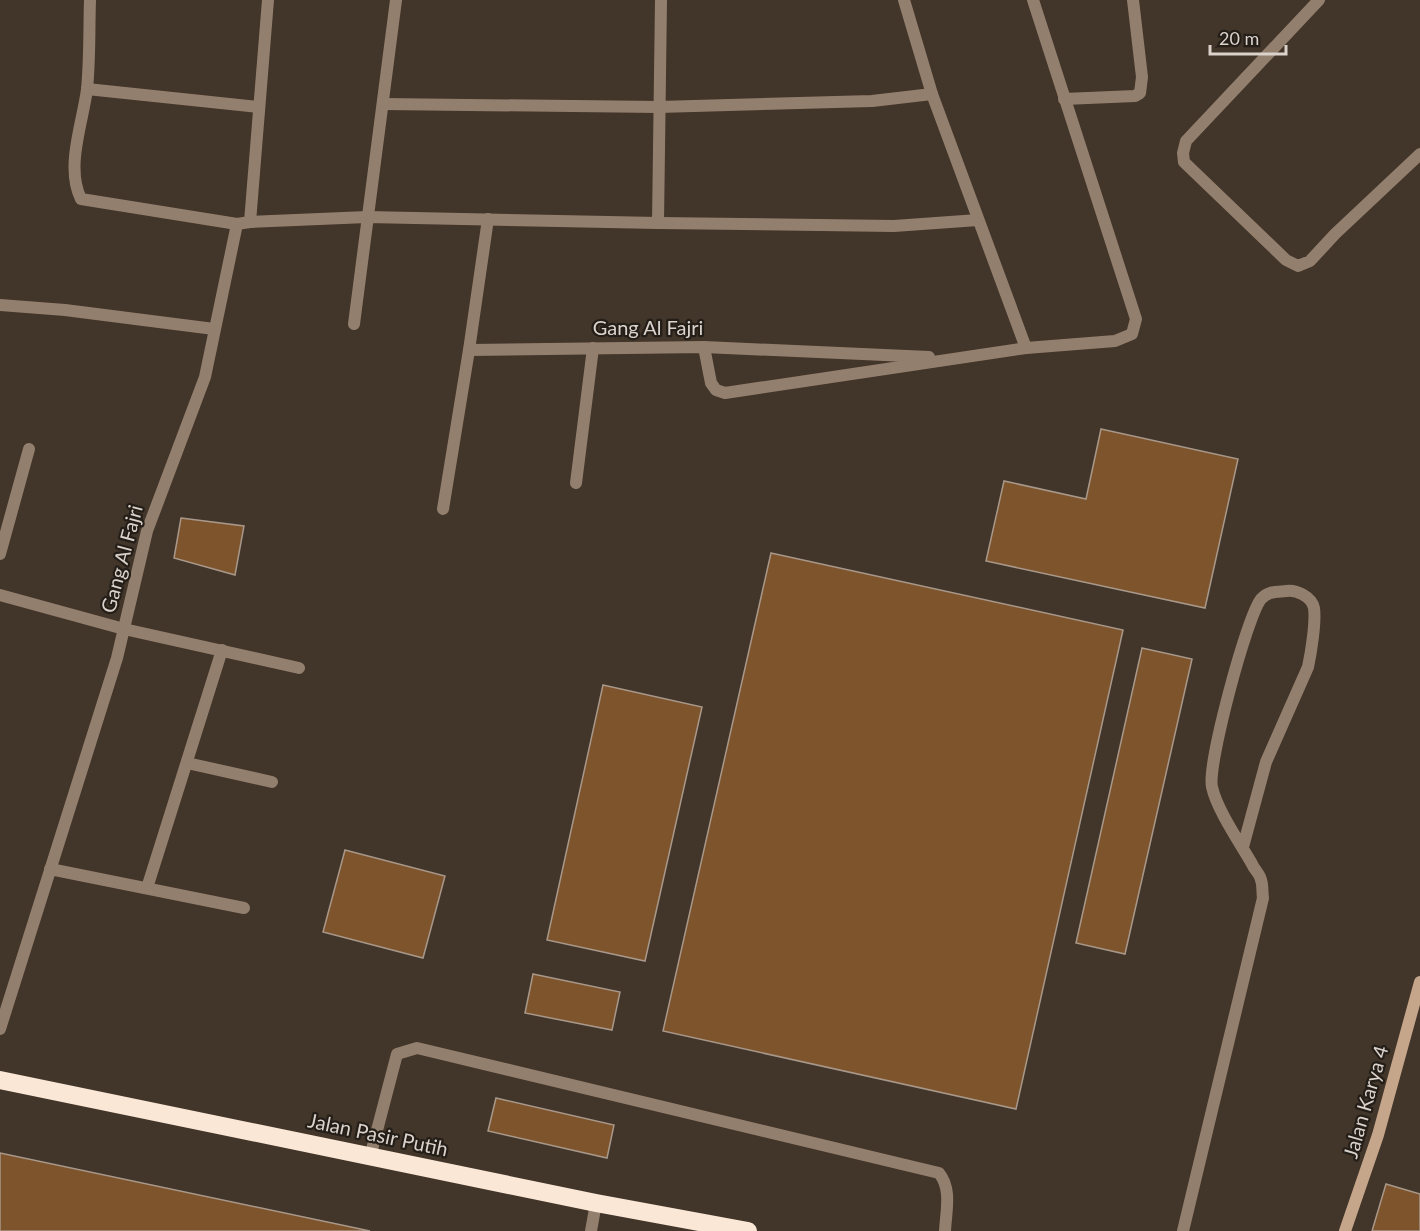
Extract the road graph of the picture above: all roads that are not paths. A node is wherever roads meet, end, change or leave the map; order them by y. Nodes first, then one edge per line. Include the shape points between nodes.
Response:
1 (90, 0) edge
2 (268, 0) edge
3 (396, 0) edge
4 (661, 0) edge
5 (904, 0) edge
6 (1033, 0) edge
7 (1133, 0) edge
8 (1319, 0) edge
9 (87, 89) junction
10 (932, 94) junction
11 (1064, 99) junction
12 (383, 104) junction
13 (260, 107) junction
14 (659, 107) junction
15 (1420, 154) edge
16 (367, 217) junction
17 (488, 219) junction
18 (978, 220) junction
19 (250, 222) junction
20 (658, 223) junction
21 (237, 224) junction
22 (0, 305) edge
23 (354, 324) dead end
24 (214, 329) junction
25 (704, 347) junction
26 (593, 348) junction
27 (1026, 348) junction
28 (469, 350) junction
29 (958, 358) junction
30 (29, 449) dead end
31 (576, 483) dead end
32 (443, 509) dead end
33 (0, 554) edge
34 (0, 595) edge
35 (124, 629) junction
36 (222, 650) junction
37 (299, 668) dead end
38 (187, 763) junction
39 (272, 782) dead end
40 (1243, 848) junction
41 (50, 869) junction
42 (147, 888) junction
43 (244, 908) dead end
44 (1420, 982) edge
45 (0, 1029) edge
46 (0, 1080) edge
47 (370, 1156) junction
48 (596, 1203) junction
49 (591, 1231) edge
50 (748, 1231) edge
51 (945, 1231) edge
52 (1183, 1231) edge
53 (1346, 1231) edge

1 - 9 street
2 - 13 street
3 - 12 street
4 - 14 street
5 - 10 street
6 - 11 street
7 - 11 street via 1142,77 1140,93
8 - 15 street via 1186,141 1184,162 1286,260 1298,266 1310,261
9 - 13 street
9 - 21 street via 74,171 81,199
10 - 14 street via 872,101
10 - 18 street
11 - 27 street via 1136,319 1132,334 1115,341
12 - 14 street
12 - 16 street
13 - 19 street
14 - 20 street
16 - 17 street
16 - 19 street
16 - 23 street
17 - 20 street
17 - 28 street
18 - 20 street via 894,226
18 - 27 street
19 - 21 street
21 - 24 street, Gang Al Fajri
22 - 24 street
24 - 35 street, Gang Al Fajri via 205,376 147,531
25 - 26 street, Gang Al Fajri
25 - 29 street, Gang Al Fajri
25 - 29 street via 711,383 725,393
26 - 28 street, Gang Al Fajri
26 - 31 street
27 - 29 street
28 - 32 street
30 - 33 street
34 - 35 street
35 - 36 street
35 - 41 street, Gang Al Fajri
36 - 37 street
36 - 38 street
38 - 39 street
38 - 42 street
40 - 40 street via 1212,787 1216,743 1259,601 1267,593 1291,590 1310,599 1314,608 1311,653 1266,762
40 - 52 street via 1261,879 1263,898
41 - 42 street
41 - 45 street, Gang Al Fajri
42 - 43 street
44 - 53 main road, Jalan Karya 4 via 1378,1135
46 - 47 highway, Jalan Pasir Putih
47 - 48 highway, Jalan Pasir Putih
47 - 51 street via 397,1054 417,1048 939,1173 946,1182
48 - 49 street
48 - 50 highway, Jalan Pasir Putih

